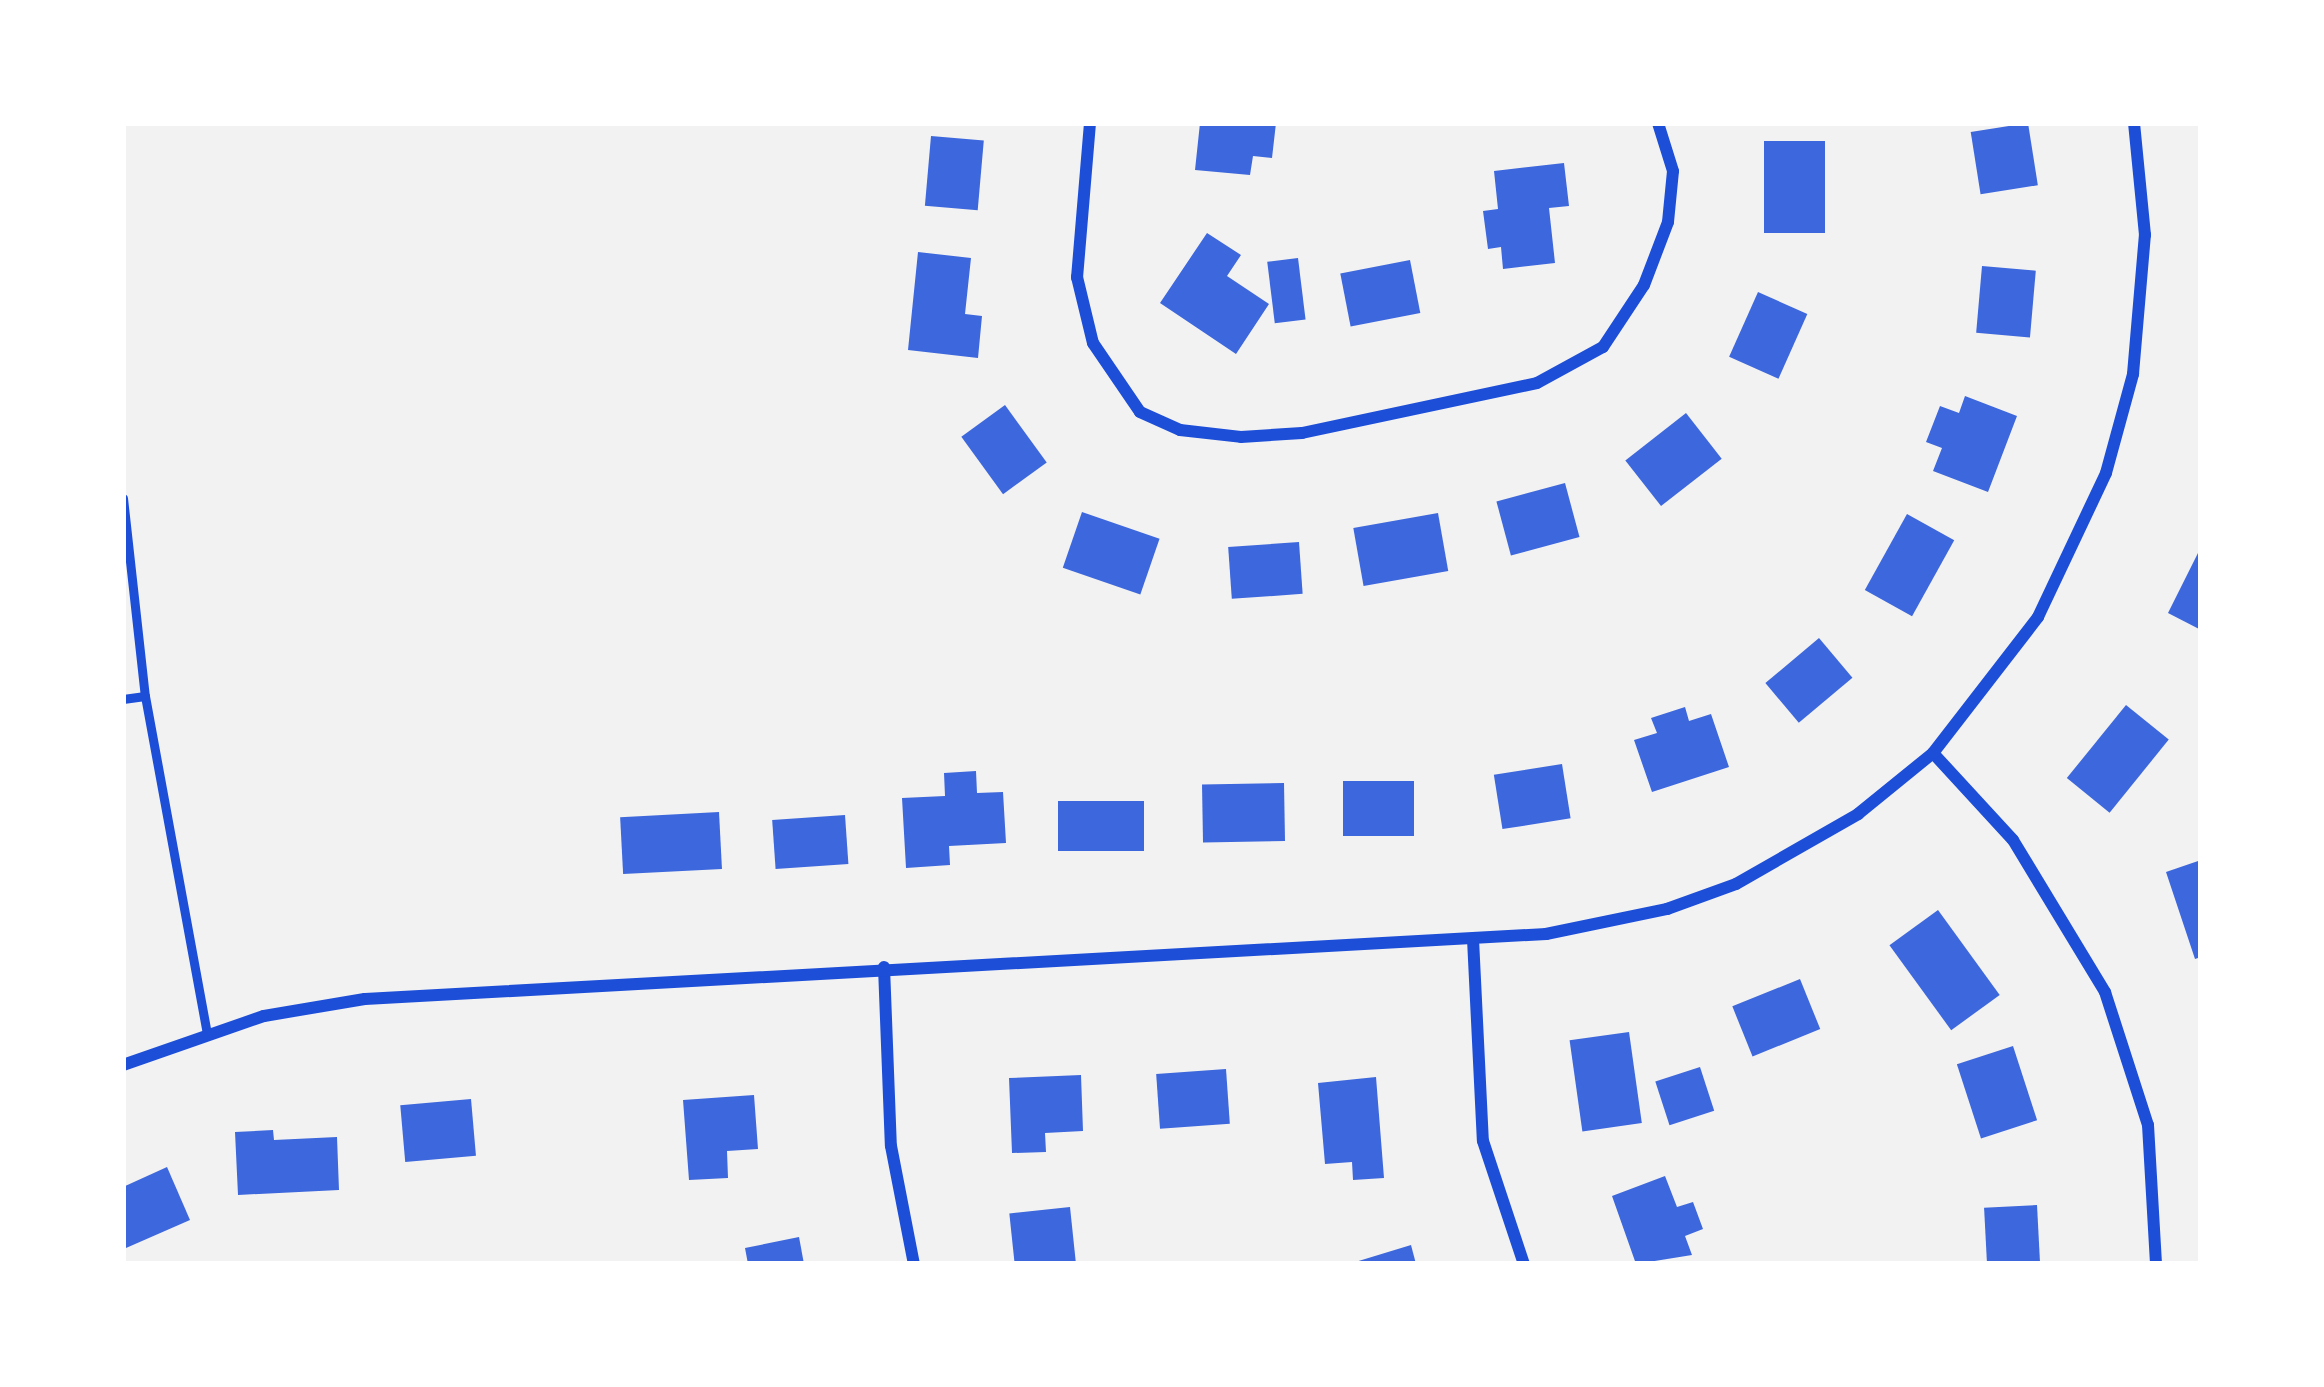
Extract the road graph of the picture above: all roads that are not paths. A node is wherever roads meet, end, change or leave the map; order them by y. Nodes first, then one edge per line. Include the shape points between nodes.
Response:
1 (1090, 123) edge
2 (1658, 123) edge
3 (2134, 123) edge
4 (123, 498) edge
5 (127, 554) edge
6 (145, 695) junction
7 (123, 699) edge
8 (1933, 753) junction
9 (1473, 939) junction
10 (884, 967) junction
11 (207, 1035) junction
12 (123, 1065) edge
13 (914, 1264) edge
14 (1524, 1264) edge
15 (2156, 1264) edge

1 - 2 street via 1077,277 1093,343 1140,412 1180,430 1241,436 1302,433 1538,383 1603,347 1644,285 1668,222 1672,171
3 - 8 street via 2144,184 2142,304 2106,473 2038,616
4 - 5 lane
5 - 6 lane
6 - 7 lane
6 - 11 lane
8 - 9 street via 1858,814 1736,884 1616,921
8 - 15 street via 2013,840 2105,992 2148,1125
9 - 10 street
9 - 14 street via 1484,1141
10 - 11 street via 365,999
10 - 13 street via 891,1145
11 - 12 street

